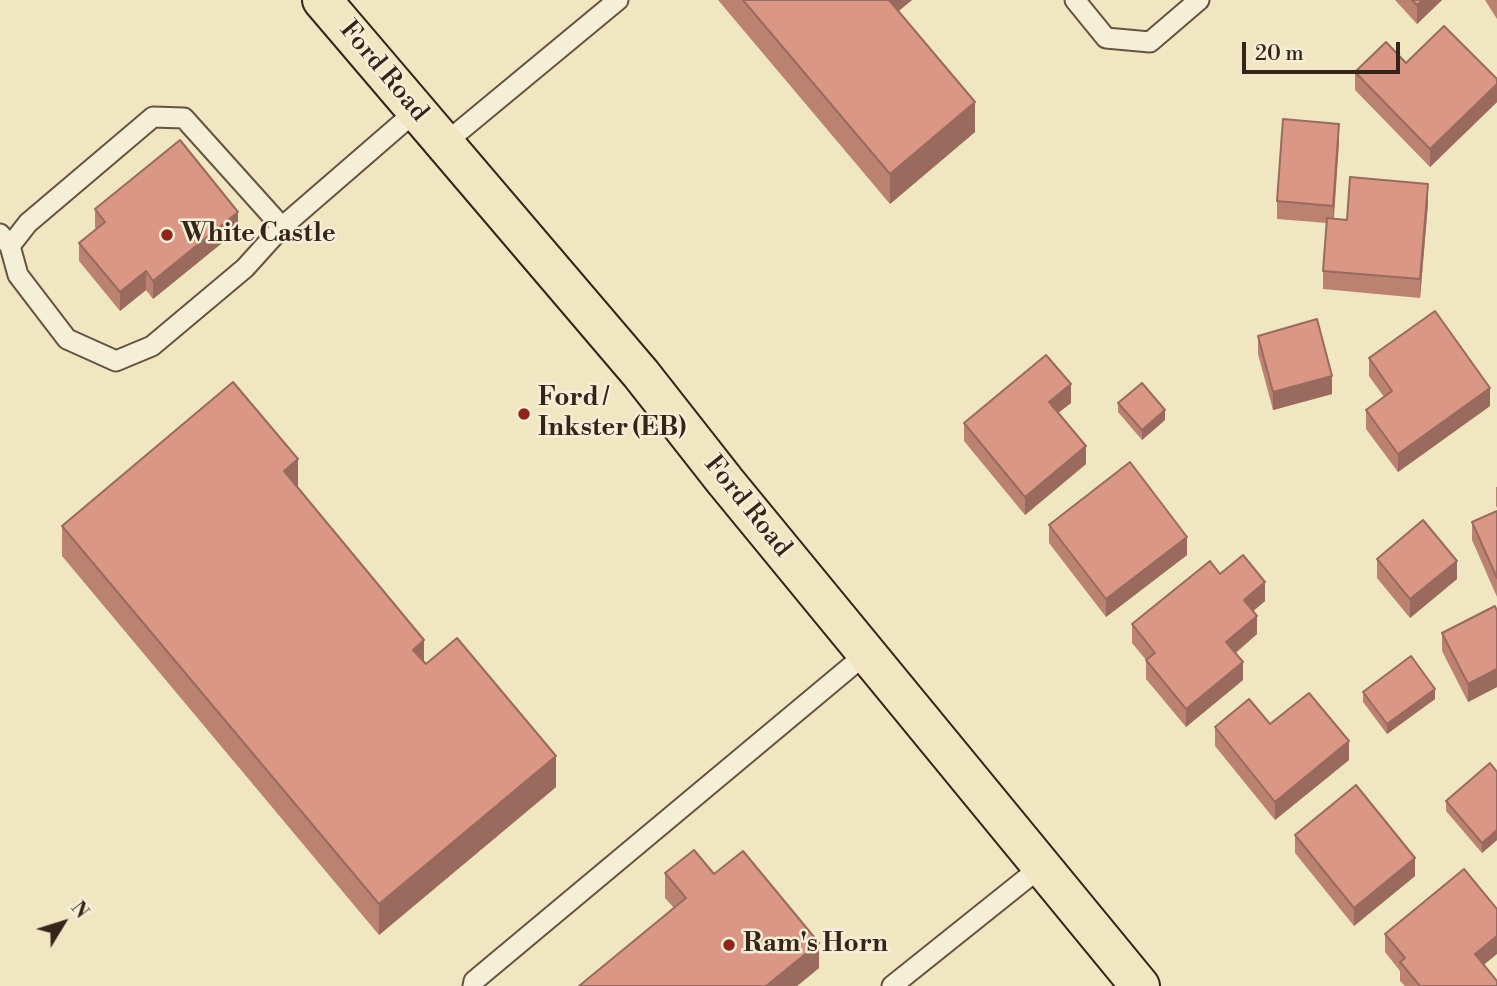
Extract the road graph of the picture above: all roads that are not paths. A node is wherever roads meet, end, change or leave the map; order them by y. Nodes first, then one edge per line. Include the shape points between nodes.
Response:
1 (322, 0) edge
2 (1075, 0) edge
3 (1199, 0) edge
4 (607, 3) edge
5 (416, 111) junction
6 (444, 144) junction
7 (282, 227) junction
8 (5, 240) edge
9 (867, 653) junction
10 (1042, 866) junction
11 (472, 986) edge
12 (892, 986) edge
13 (1140, 986) edge

1 - 5 main road, Ford Road
2 - 3 lane via 1106,38 1150,42
4 - 6 lane
5 - 6 main road, Ford Road
5 - 7 lane
6 - 9 main road, Ford Road via 641,374
7 - 8 lane via 184,118 153,117
7 - 8 lane via 245,268 152,346 116,361 67,339 18,275
9 - 10 main road, Ford Road
9 - 11 lane
10 - 12 lane
10 - 13 main road, Ford Road

